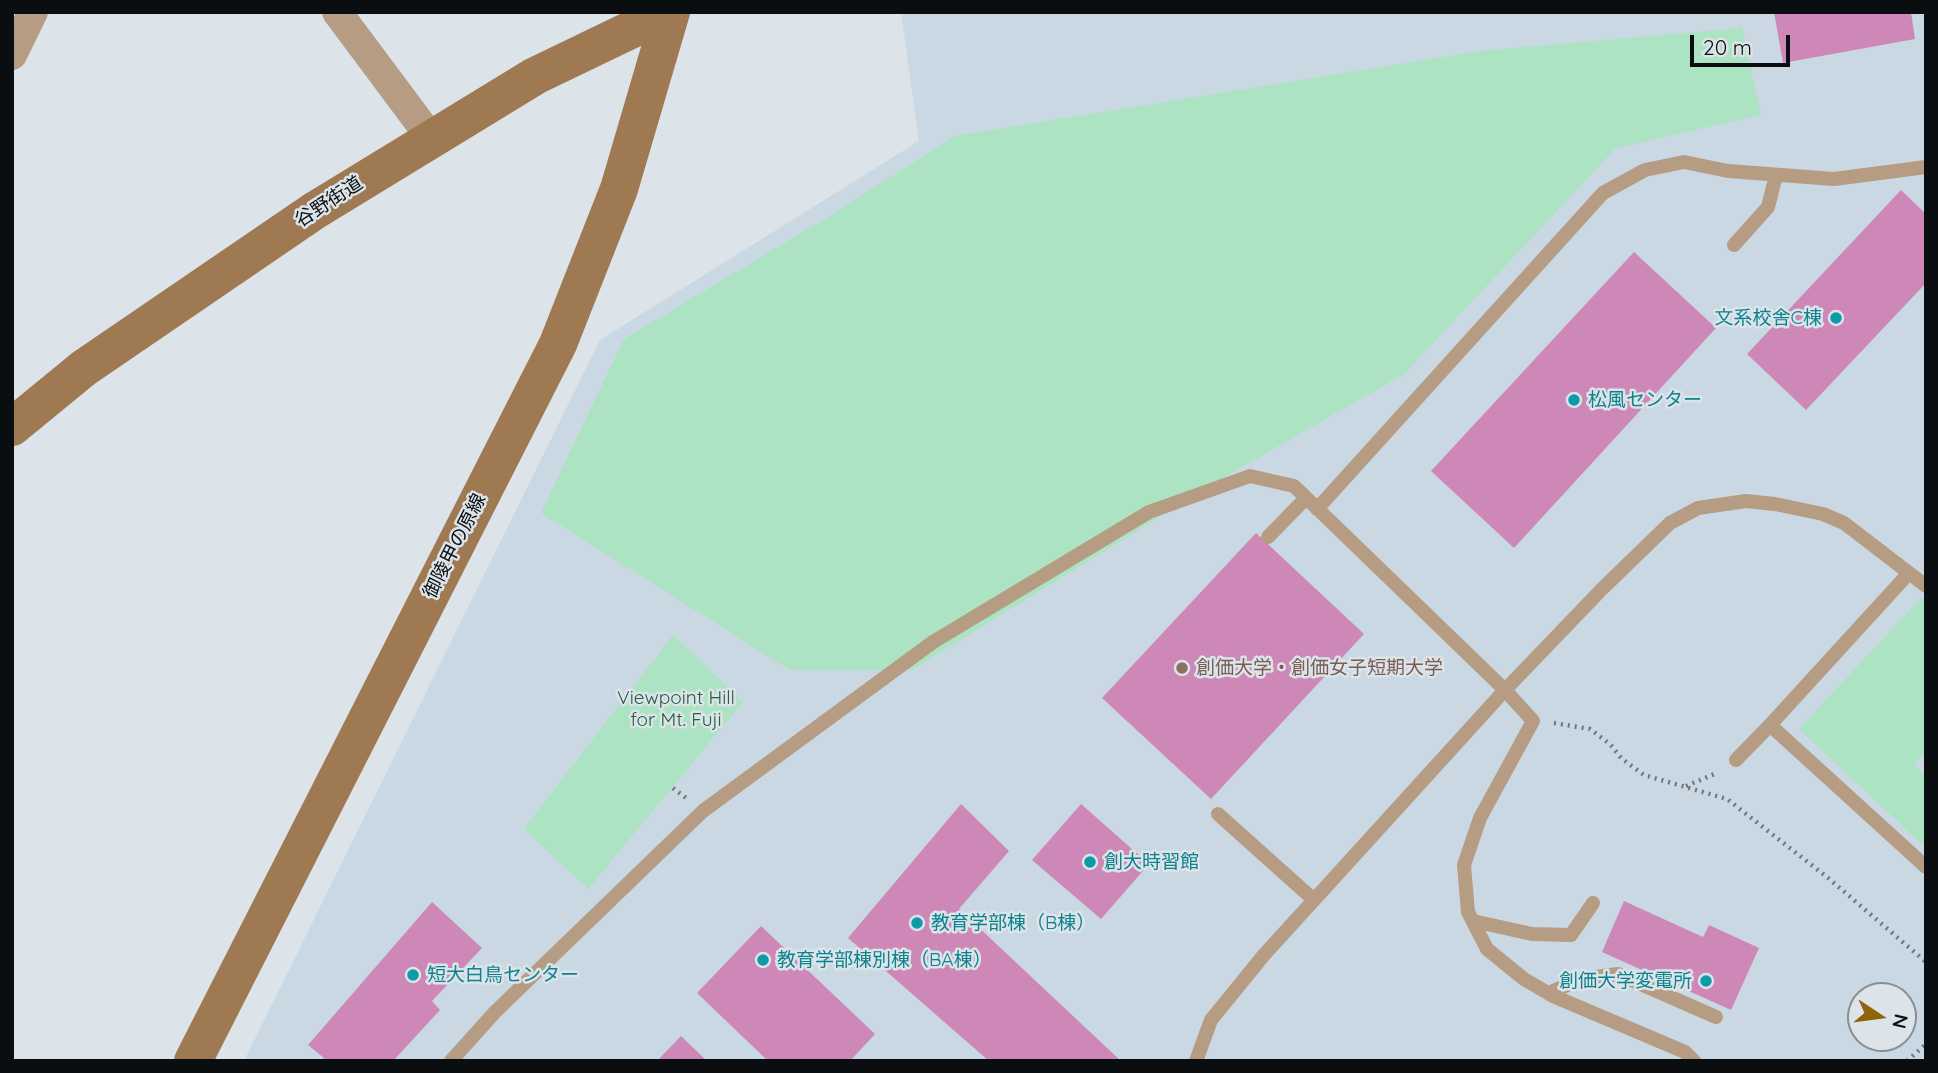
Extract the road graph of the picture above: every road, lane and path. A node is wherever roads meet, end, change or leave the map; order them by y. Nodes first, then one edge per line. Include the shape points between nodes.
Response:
1 (33, 12) edge
2 (337, 12) edge
3 (670, 12) edge
4 (12, 55) edge
5 (431, 138) junction
6 (1926, 167) edge
7 (1776, 175) junction
8 (1734, 245) dead end
9 (12, 426) edge
10 (1306, 498) junction
11 (1317, 509) junction
12 (1269, 537) dead end
13 (1909, 573) junction
14 (1926, 586) edge
15 (1505, 690) junction
16 (1532, 721) junction
17 (1770, 725) junction
18 (1737, 760) joint
19 (1685, 786) junction
20 (1218, 814) dead end
21 (1926, 867) edge
22 (1314, 900) junction
23 (1593, 903) dead end
24 (1473, 921) junction
25 (1926, 962) edge
26 (1549, 993) junction
27 (1716, 1017) dead end
28 (1926, 1044) edge
29 (193, 1061) edge
30 (451, 1061) edge
31 (1196, 1061) edge
32 (1694, 1061) edge
33 (1907, 1061) edge

1 - 4 street
2 - 5 street
3 - 5 street, 谷野街道 via 535,76
3 - 29 street, 御陵甲の原線 via 619,189 558,344
5 - 9 street, 谷野街道 via 314,211 84,368
6 - 7 lane via 1834,179
7 - 8 lane via 1768,207
7 - 11 lane via 1684,162 1645,170 1603,193
10 - 11 lane
10 - 12 lane
10 - 30 lane via 1294,486 1250,476 1149,512 933,642 696,817 495,1012
11 - 15 lane
13 - 14 lane
13 - 15 lane via 1844,523 1823,514 1746,501 1698,508 1670,523
13 - 17 lane
15 - 16 lane
15 - 22 lane
16 - 19 path via 1590,729 1644,775
16 - 24 lane via 1480,818 1464,865 1468,912
17 - 18 lane
17 - 21 lane
18 - 19 path
19 - 25 path via 1727,799 1748,814
20 - 22 lane
22 - 31 lane via 1211,1020
23 - 24 lane via 1571,935 1532,934
24 - 26 lane via 1488,949
26 - 27 lane via 1581,979 1618,974
26 - 32 lane via 1685,1052
28 - 33 path

